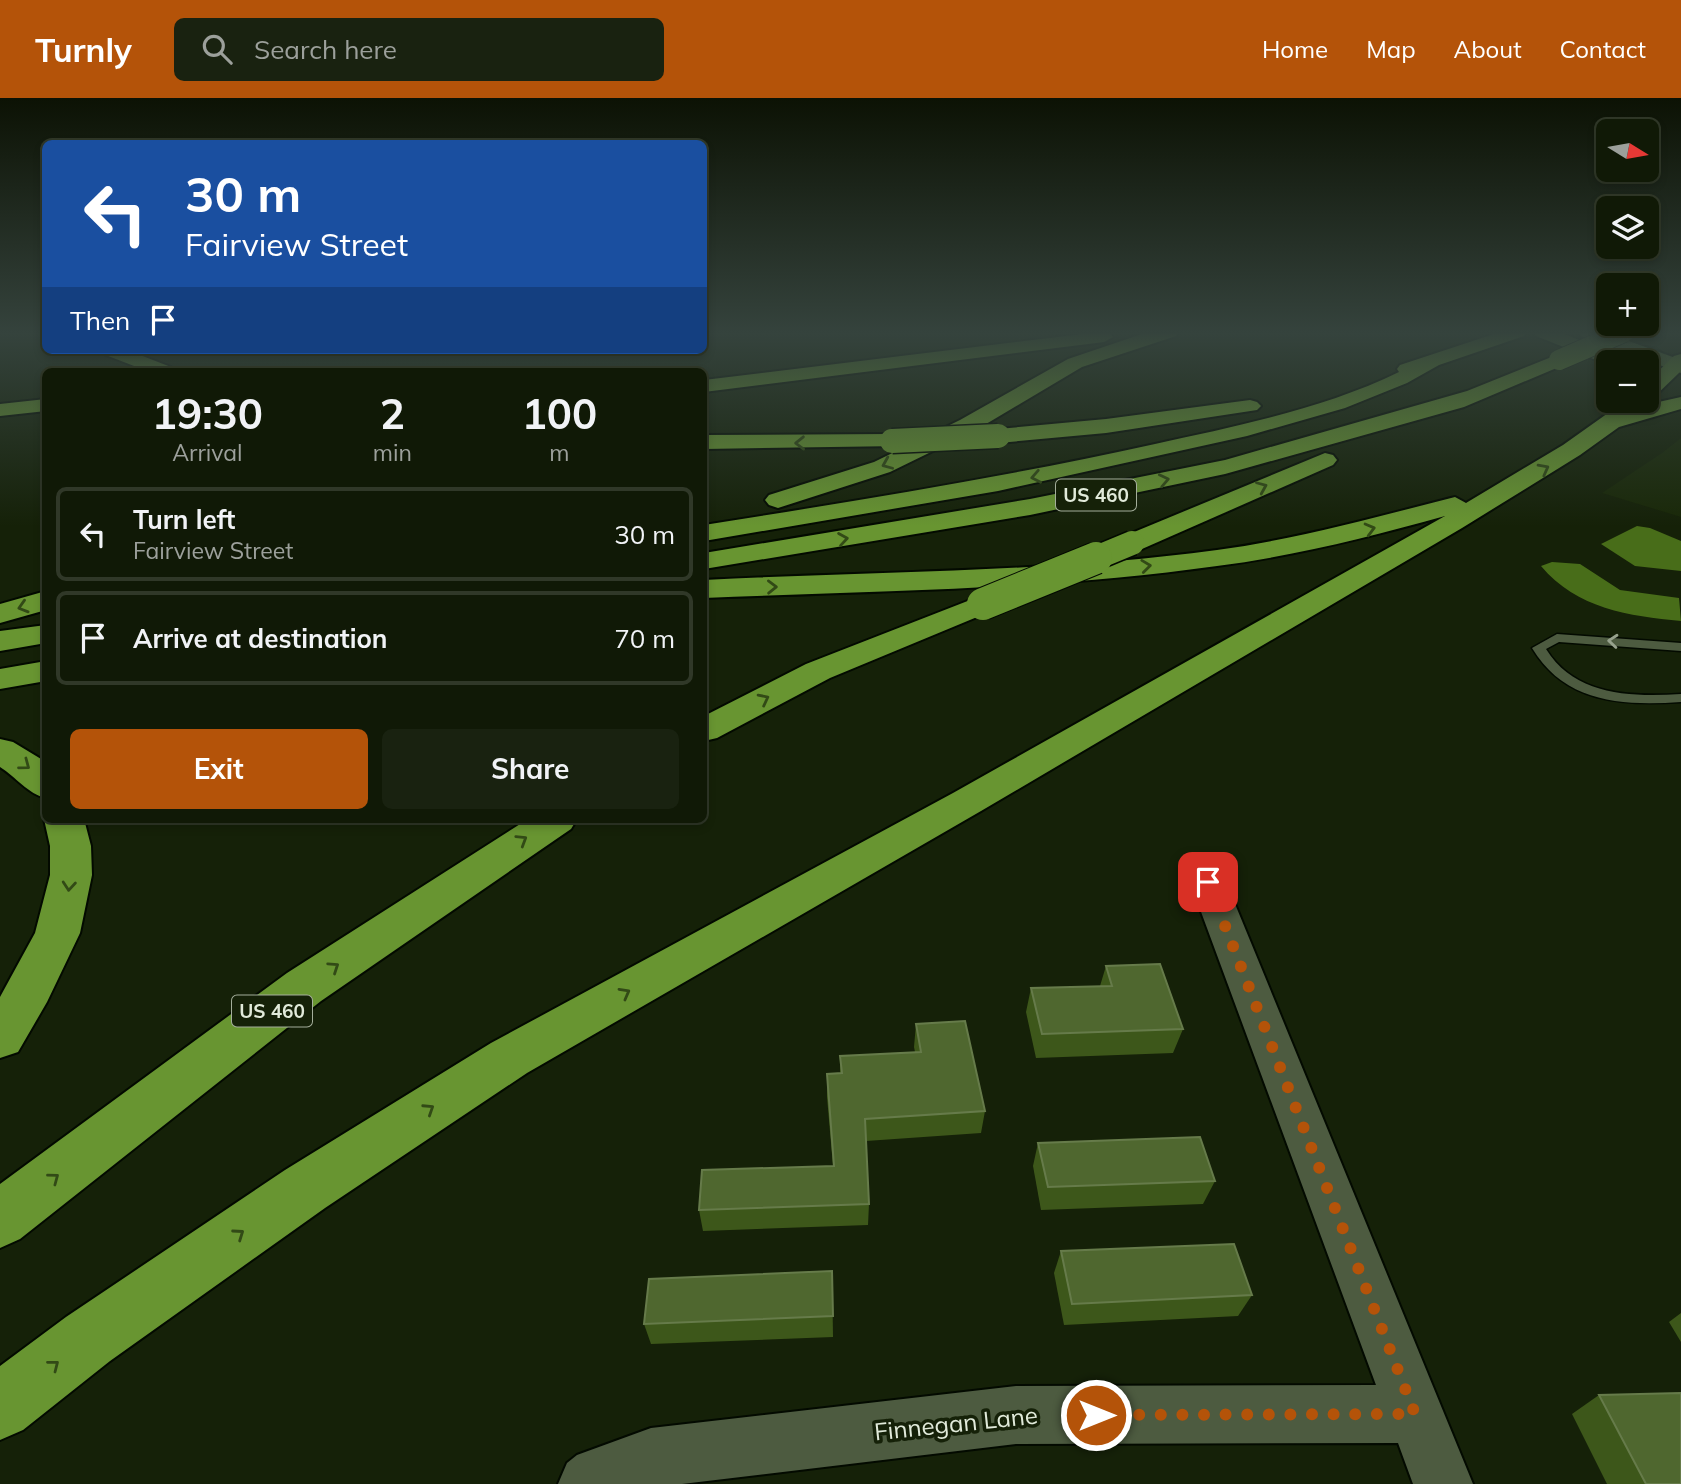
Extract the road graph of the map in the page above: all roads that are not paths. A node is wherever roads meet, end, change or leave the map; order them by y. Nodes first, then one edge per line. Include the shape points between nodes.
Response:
1 (1017, 397) edge
2 (1290, 397) edge
3 (1352, 397) edge
4 (1471, 397) edge
5 (1474, 397) edge
6 (1681, 403) edge
7 (42, 405) edge
8 (0, 410) edge
9 (1624, 413) edge
10 (1615, 421) junction
11 (707, 442) edge
12 (1501, 492) junction
13 (707, 520) edge
14 (707, 533) edge
15 (707, 560) edge
16 (707, 589) edge
17 (42, 601) edge
18 (0, 614) edge
19 (42, 635) edge
20 (0, 641) edge
21 (1681, 647) edge
22 (42, 672) edge
23 (0, 679) edge
24 (1681, 698) edge
25 (707, 728) edge
26 (0, 750) edge
27 (42, 782) edge
28 (65, 823) edge
29 (550, 823) edge
30 (1208, 882) dead end
31 (0, 1037) edge
32 (0, 1219) edge
33 (0, 1407) edge
34 (1415, 1414) junction
35 (588, 1484) edge
36 (1443, 1484) edge

1 -> 13 highway via 882,467
2 -> 11 highway, bridge via 1106,426 998,436
3 -> 14 highway, US 460 via 1202,440 996,485
15 -> 4 highway, US 460 via 1105,493 1228,466
25 -> 5 highway, US 460, bridge via 818,671
6 - 10 highway
7 - 8 highway
9 - 10 highway
12 -> 10 highway via 1556,462
16 -> 12 highway via 976,580 1208,559 1367,530
33 -> 12 highway via 88,1339 293,1196 509,1058 967,802
17 -> 18 highway
19 - 20 highway
21 -> 24 lane via 1557,638 1539,648 1545,664 1586,689 1618,698
22 - 23 highway
26 -> 27 highway via 27,766
28 -> 31 highway via 72,850 67,903 41,969
32 -> 29 highway, US 460 via 304,986
30 - 34 street
34 - 35 street, Finnegan Lane via 1016,1415 651,1458 597,1476
34 - 36 street

